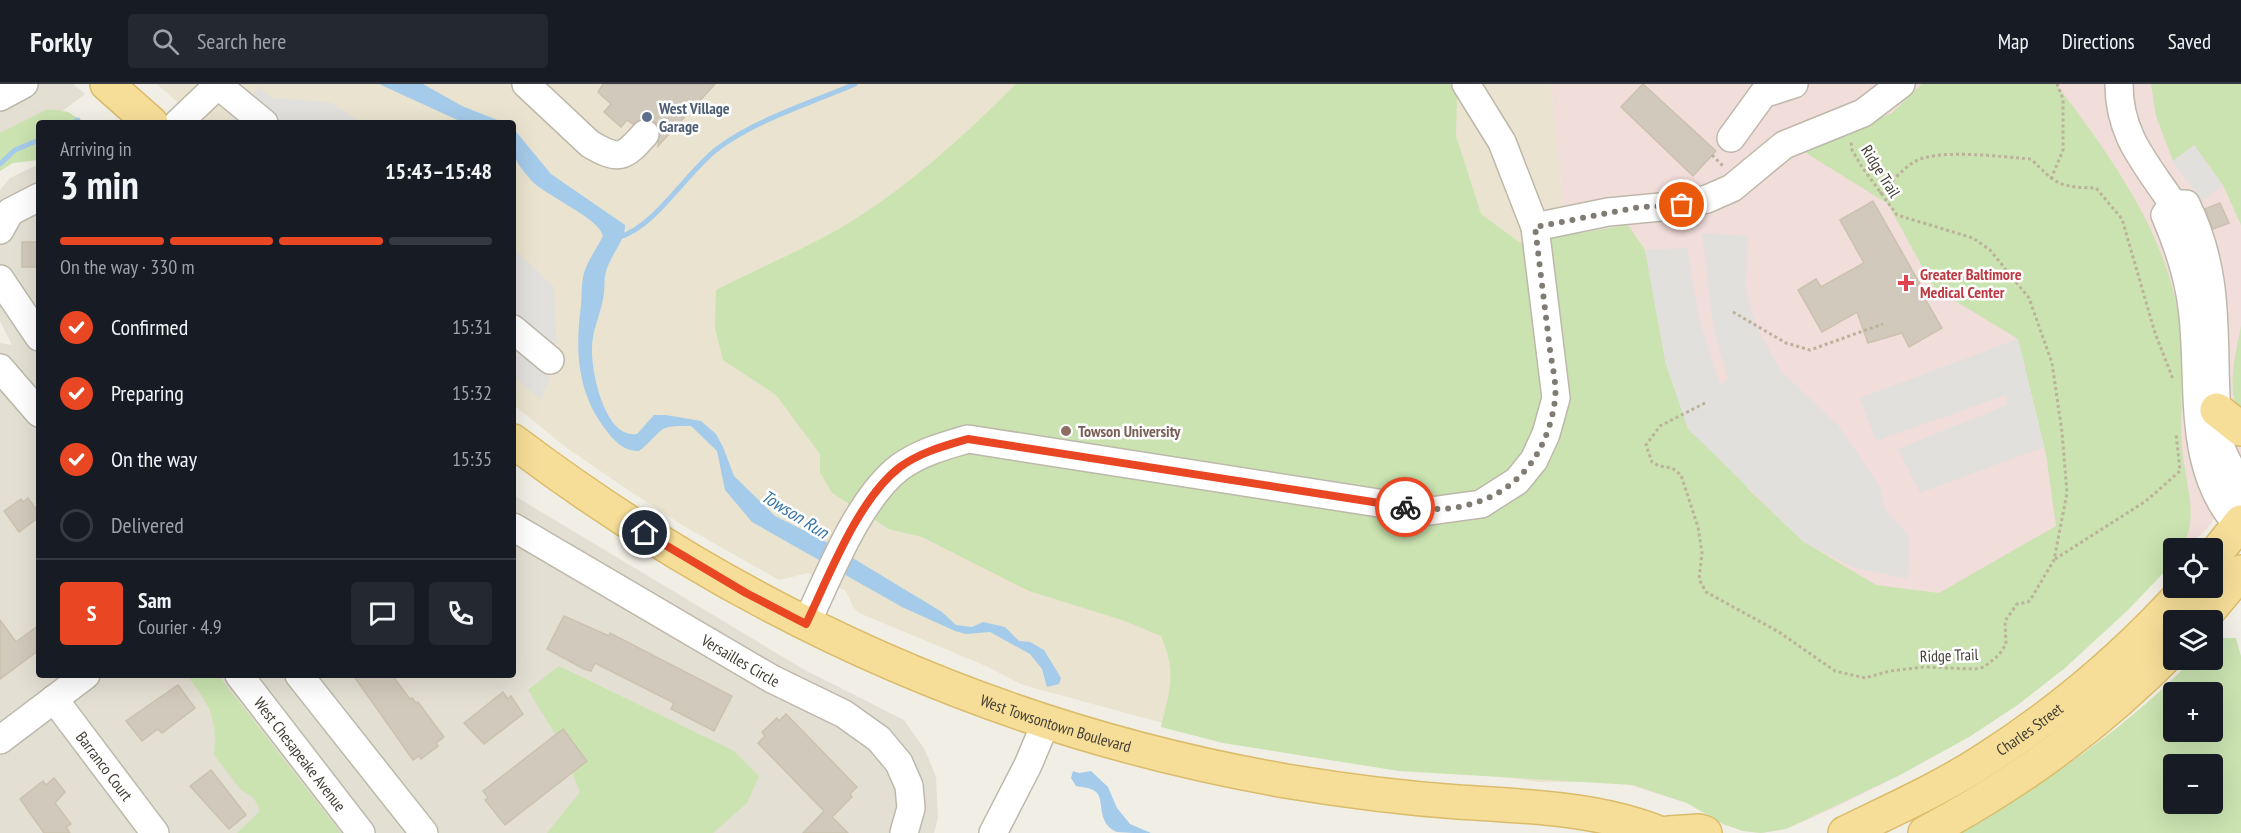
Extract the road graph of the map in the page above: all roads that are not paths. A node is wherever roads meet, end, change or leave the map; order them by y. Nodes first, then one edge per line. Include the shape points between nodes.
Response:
1 (24, 84) edge
2 (107, 84) edge
3 (218, 84) edge
4 (526, 84) edge
5 (1466, 84) edge
6 (1794, 84) edge
7 (1901, 84) edge
8 (2119, 84) edge
9 (0, 96) edge
10 (148, 120) edge
11 (181, 120) edge
12 (260, 120) edge
13 (645, 134) dead end
14 (1722, 147) road end
15 (36, 199) edge
16 (2173, 204) junction
17 (1535, 227) junction
18 (0, 230) edge
19 (0, 279) edge
20 (516, 332) edge
21 (36, 333) edge
22 (550, 360) dead end
23 (0, 368) edge
24 (36, 410) edge
25 (2229, 420) edge
26 (516, 443) edge
27 (2240, 525) edge
28 (516, 529) edge
29 (2223, 545) edge
30 (2241, 572) edge
31 (2178, 598) edge
32 (2209, 610) edge
33 (806, 624) junction
34 (2163, 658) edge
35 (82, 678) edge
36 (241, 678) edge
37 (301, 678) edge
38 (54, 699) junction
39 (1046, 722) junction
40 (0, 740) edge
41 (1506, 805) junction
42 (155, 833) edge
43 (361, 833) edge
44 (424, 833) edge
45 (904, 833) edge
46 (993, 833) edge
47 (1582, 833) edge
48 (1659, 833) edge
49 (1669, 833) edge
50 (1705, 833) edge
51 (1845, 833) edge
52 (1925, 833) edge

1 - 9 street
2 - 10 main road
3 - 11 street
3 - 12 street
4 - 13 street via 603,152 616,156 629,153
5 - 17 street via 1502,142
6 - 14 street via 1763,94
7 - 17 street via 1863,112 1784,145 1738,184 1707,199 1608,212
8 - 16 street via 2122,122 2130,140
15 - 18 street via 10,212
16 - 25 street via 2186,204 2209,262
16 - 27 street via 2165,215 2180,250 2192,308 2202,454 2224,505
17 - 33 street via 1556,398 1534,460 1517,481 1481,504 1430,511 968,439 931,450 887,478 854,524
19 - 21 street
20 - 22 street
23 - 24 street
25 - 27 street via 2219,441 2239,488
26 - 33 main road, West Towsontown Boulevard via 662,544
27 - 29 main road
28 - 45 street, Versailles Circle via 772,679 844,714 879,739 899,763 909,786 911,808
30 - 32 main road
31 - 51 main road, Charles Street via 2094,680 2020,737 1944,783
33 - 39 main road, West Towsontown Boulevard via 892,665
34 - 52 main road, Charles Street via 2058,748 1991,796
35 - 38 street
36 - 43 street, West Chesapeake Avenue
37 - 44 street
38 - 40 street
38 - 42 street, Barranco Court
39 - 41 main road, West Towsontown Boulevard via 1183,762 1242,773 1361,792
39 - 46 street
41 - 47 main road
41 - 48 main road, West Towsontown Boulevard via 1610,818
49 - 50 main road

